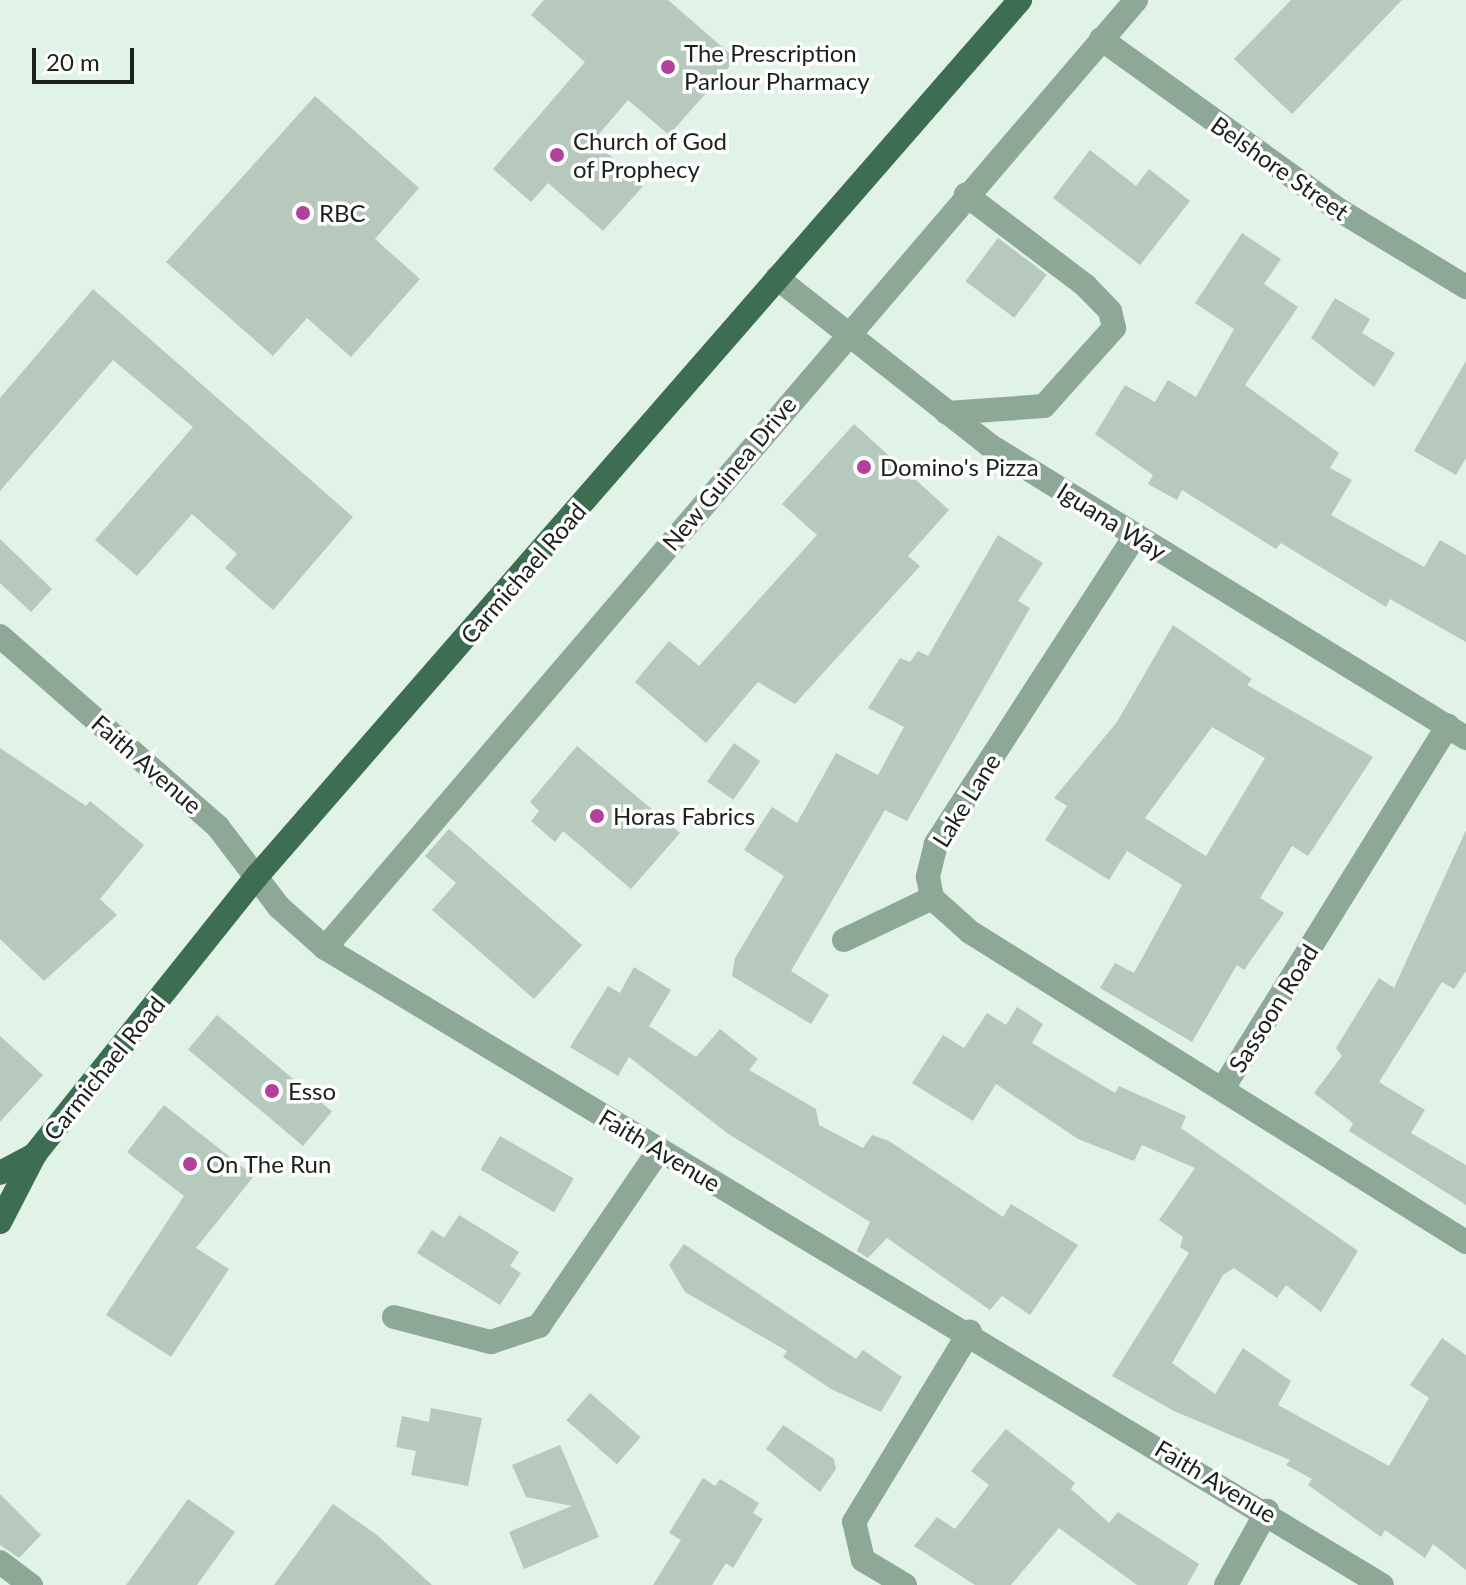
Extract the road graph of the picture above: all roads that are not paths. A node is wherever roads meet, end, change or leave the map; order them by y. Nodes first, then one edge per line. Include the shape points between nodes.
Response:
1 (1020, 0) edge
2 (1136, 0) edge
3 (1101, 39) junction
4 (966, 195) junction
5 (777, 278) junction
6 (1466, 287) edge
7 (845, 335) junction
8 (947, 413) junction
9 (1135, 536) junction
10 (0, 636) edge
11 (1457, 732) edge
12 (257, 876) junction
13 (932, 898) junction
14 (844, 940) dead end
15 (325, 948) junction
16 (1225, 1085) junction
17 (659, 1150) junction
18 (35, 1154) junction
19 (0, 1173) edge
20 (0, 1222) edge
21 (1466, 1242) edge
22 (394, 1317) dead end
23 (970, 1331) junction
24 (1267, 1511) junction
25 (0, 1562) edge
26 (31, 1585) edge
27 (905, 1585) edge
28 (1226, 1585) edge
29 (1382, 1585) edge

1 - 5 main road, Carmichael Road
2 - 3 street, New Guinea Drive
3 - 4 street, New Guinea Drive
3 - 6 street, Belshore Street via 1316,194
4 - 7 street, New Guinea Drive
4 - 8 street via 1086,286 1110,311 1114,328 1044,406
5 - 7 street, Iguana Way
5 - 12 main road, Carmichael Road
7 - 8 street, Iguana Way
7 - 15 street, New Guinea Drive
8 - 9 street, Iguana Way
9 - 11 street, Iguana Way
9 - 13 street, Lake Lane via 936,844 928,877
10 - 12 street, Faith Avenue via 218,827
11 - 16 street, Sassoon Road
12 - 15 street, Faith Avenue
12 - 18 main road, Carmichael Road
13 - 14 street
13 - 16 street via 970,932
15 - 17 street, Faith Avenue
16 - 21 street, Sassoon Road
17 - 22 street via 539,1326 491,1342
17 - 23 street, Faith Avenue
18 - 19 main road, Carmichael Road
18 - 20 main road, Carmichael Road
23 - 24 street, Faith Avenue
23 - 27 street via 854,1522 863,1560
24 - 28 street
24 - 29 street, Faith Avenue
25 - 26 street

